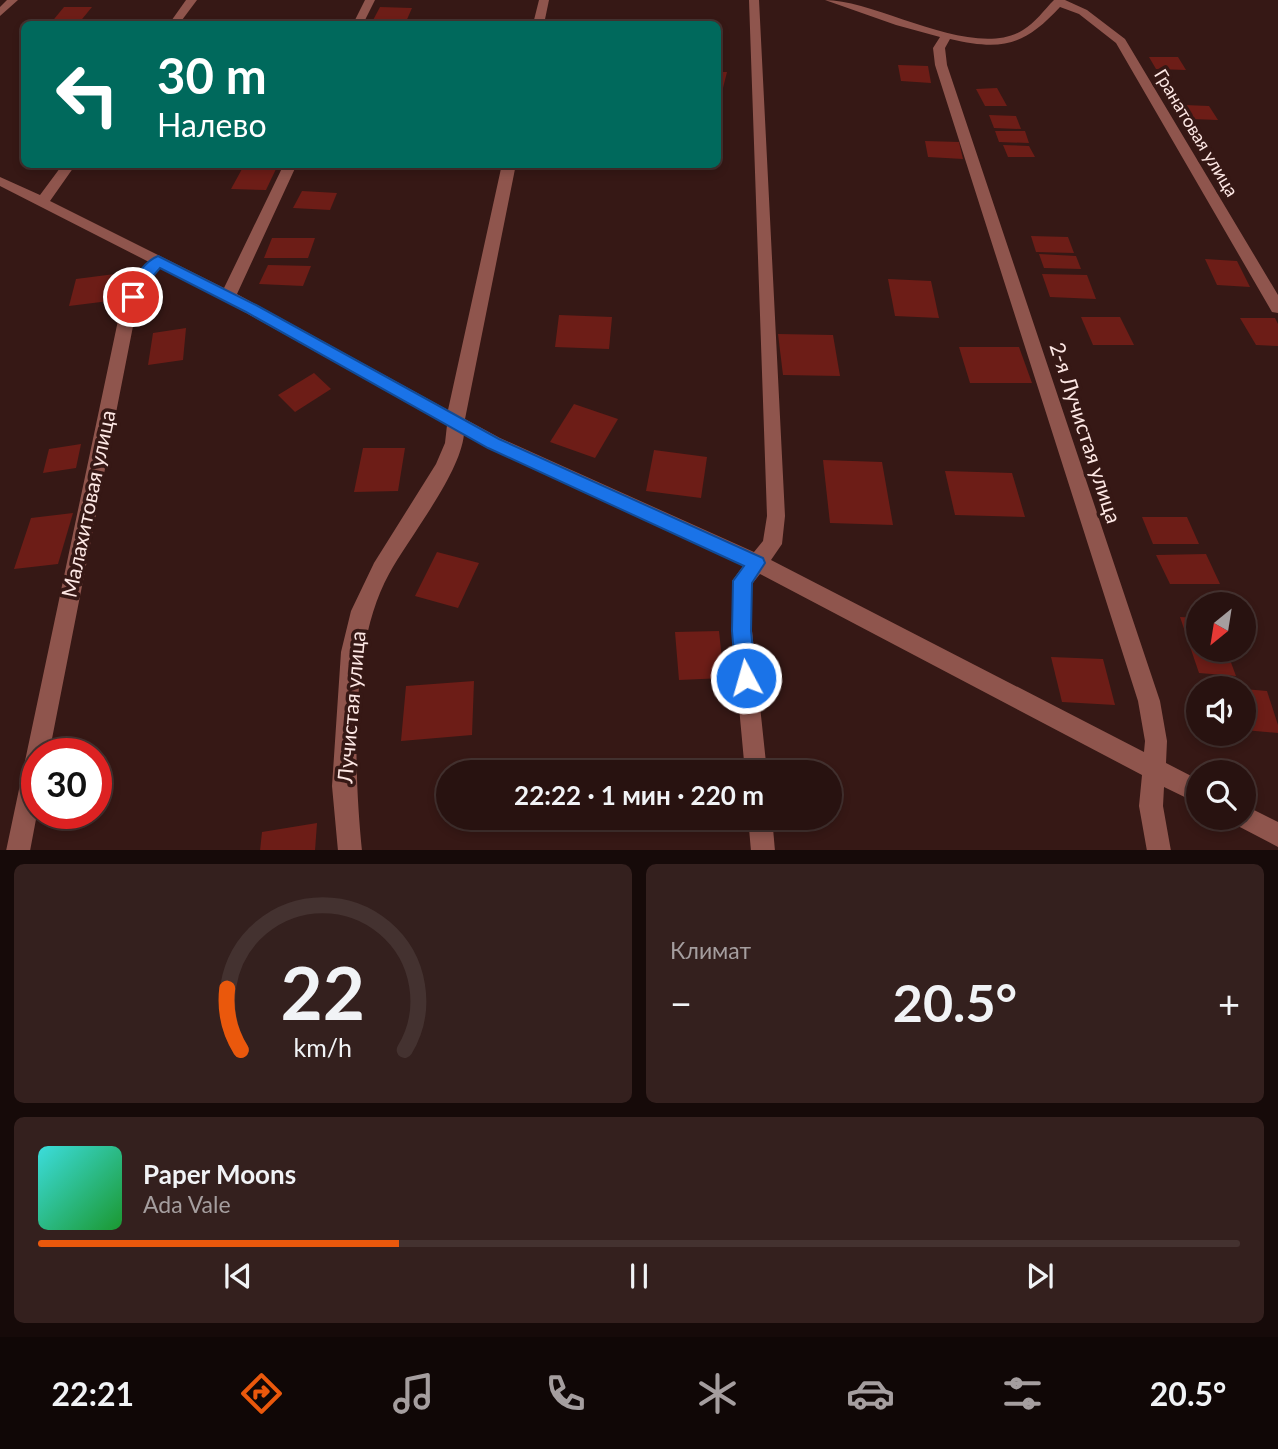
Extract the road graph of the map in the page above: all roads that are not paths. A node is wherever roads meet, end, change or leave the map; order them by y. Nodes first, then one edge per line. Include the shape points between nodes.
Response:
1 (13, 0) edge
2 (192, 0) edge
3 (370, 0) edge
4 (544, 0) edge
5 (754, 0) edge
6 (830, 0) edge
7 (1059, 1) edge
8 (0, 13) edge
9 (176, 21) edge
10 (360, 21) edge
11 (540, 21) edge
12 (946, 36) junction
13 (67, 168) edge
14 (289, 168) edge
15 (508, 168) edge
16 (0, 181) edge
17 (42, 202) junction
18 (158, 261) junction
19 (228, 296) junction
20 (1278, 308) edge
21 (457, 421) junction
22 (757, 563) junction
23 (41, 738) edge
24 (754, 760) edge
25 (1155, 770) junction
26 (1186, 786) edge
27 (1256, 823) edge
28 (22, 829) edge
29 (761, 830) edge
30 (1278, 835) edge
31 (18, 850) edge
32 (350, 850) edge
33 (763, 850) edge
34 (1159, 850) edge

1 - 8 street
2 - 9 street
3 - 10 street
4 - 11 street
5 - 22 street via 776,516 772,544
6 - 12 street
7 - 12 street via 1024,36 1004,41
7 - 20 street, Гранатовая улица via 1083,12 1121,41
12 - 25 street, 2-я Лучистая улица via 939,48 941,65 1149,701 1156,741
13 - 17 street
14 - 19 street
15 - 21 street, Лучистая улица
16 - 17 street
17 - 18 street
18 - 19 street
18 - 23 street, Малахитовая улица via 138,283 128,311
19 - 21 street
21 - 22 street via 494,443
21 - 32 street, Лучистая улица via 444,467 381,569 361,611 352,652 344,786
22 - 24 street via 743,581 742,631
22 - 25 street
25 - 26 street
25 - 34 street, 2-я Лучистая улица via 1151,806
27 - 30 street
28 - 31 street, Малахитовая улица
29 - 33 street

